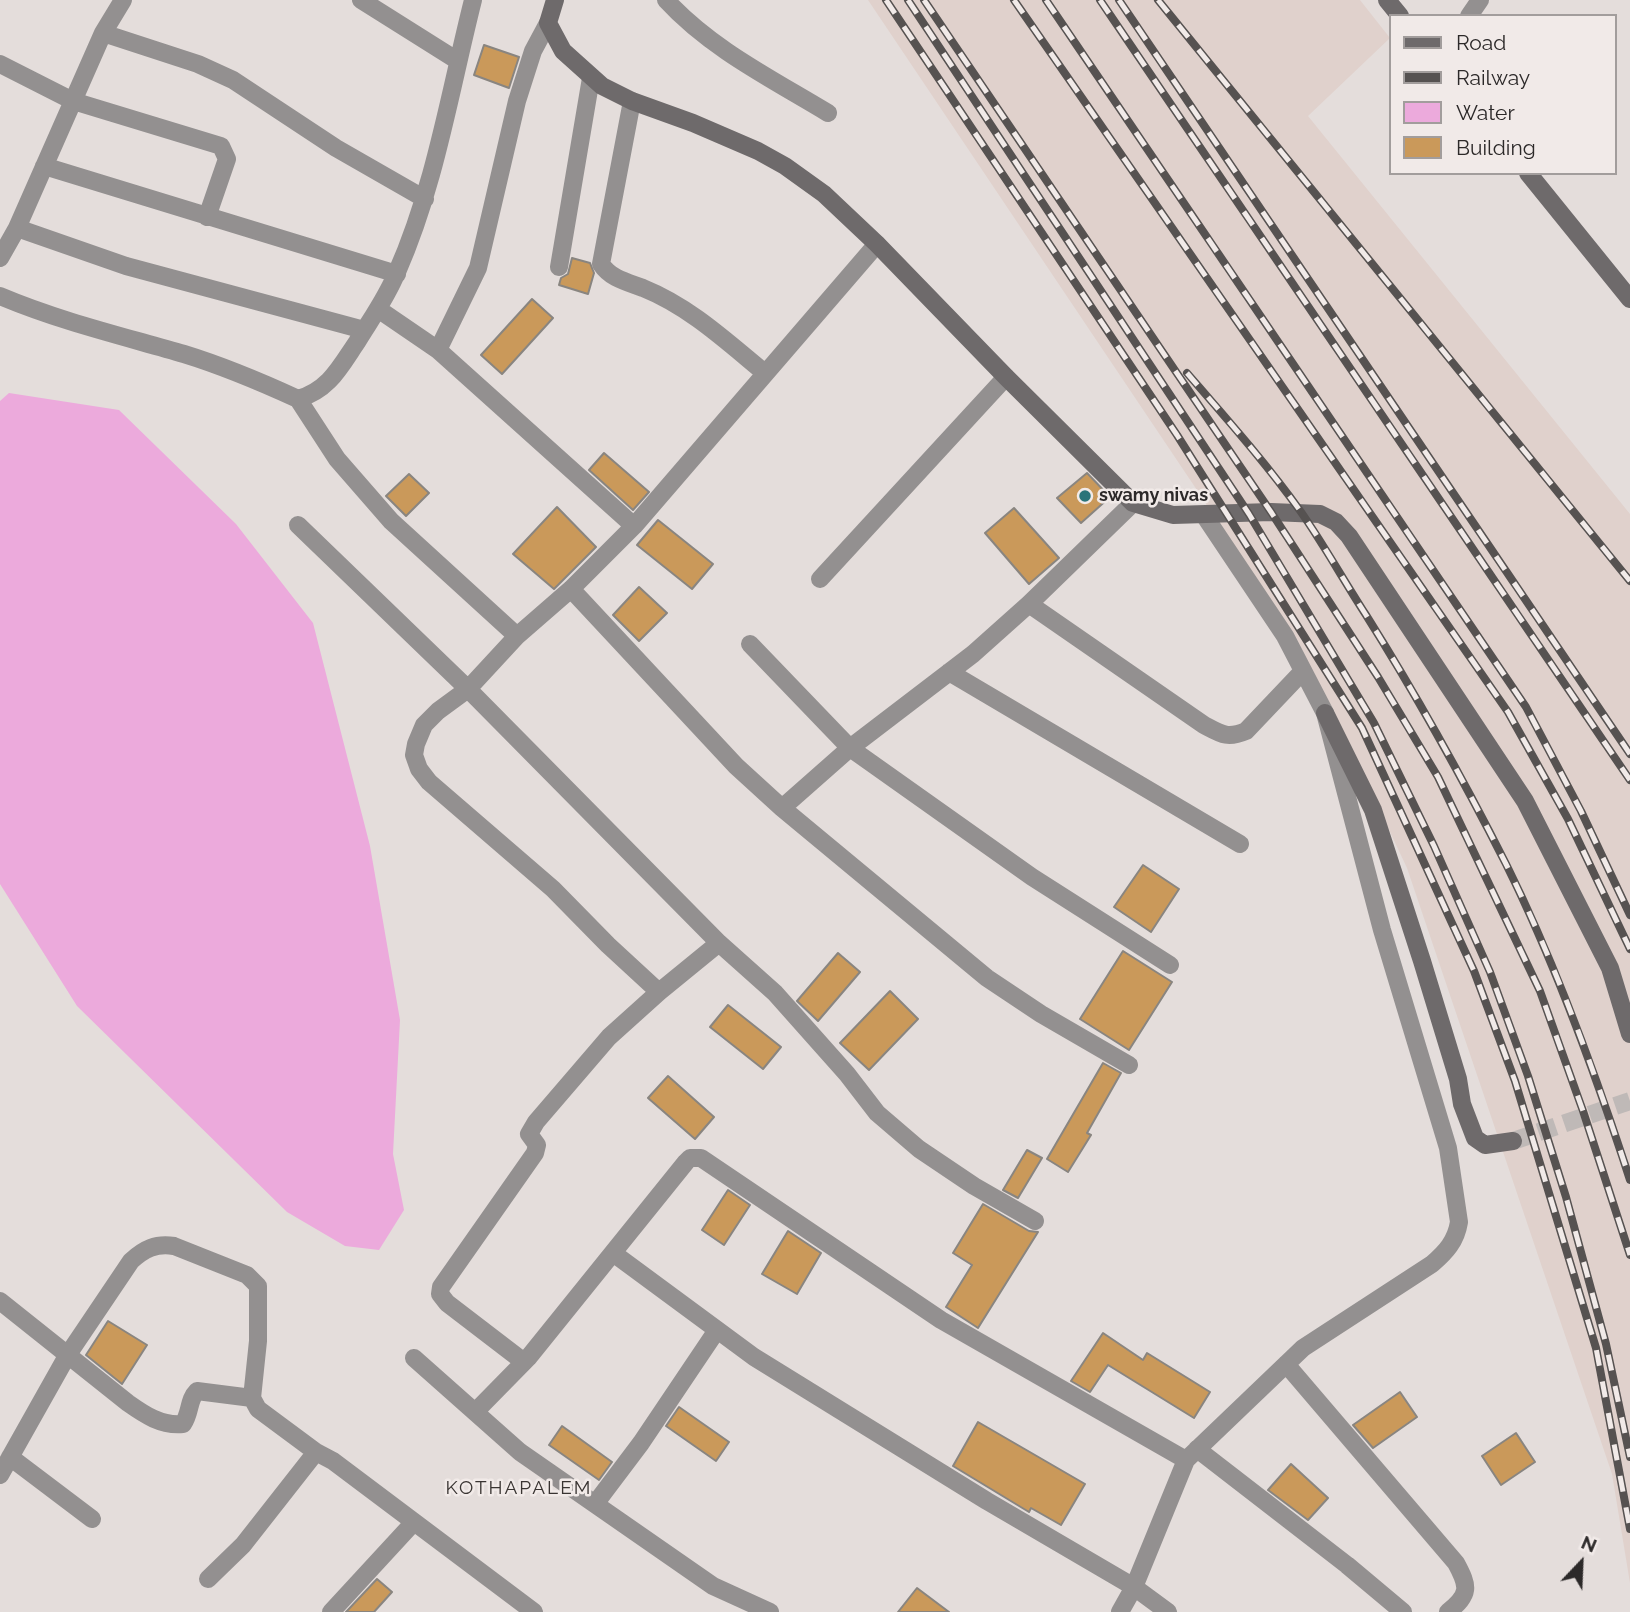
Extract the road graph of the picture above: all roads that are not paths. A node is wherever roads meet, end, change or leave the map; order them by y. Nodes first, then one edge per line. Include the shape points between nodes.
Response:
1 (123, 0) edge
2 (361, 0) edge
3 (473, 0) edge
4 (555, 0) edge
5 (666, 0) edge
6 (1387, 0) edge
7 (1398, 14) edge
8 (548, 23) junction
9 (103, 33) junction
10 (458, 61) junction
11 (0, 64) edge
12 (591, 78) junction
13 (73, 101) junction
14 (632, 101) junction
15 (828, 113) dead end
16 (44, 166) junction
17 (1530, 175) edge
18 (425, 199) junction
19 (207, 217) junction
20 (17, 228) junction
21 (877, 244) junction
22 (0, 258) edge
23 (559, 267) dead end
24 (397, 274) junction
25 (0, 296) edge
26 (1630, 299) edge
27 (378, 309) junction
28 (364, 330) junction
29 (438, 350) junction
30 (765, 373) junction
31 (1006, 377) junction
32 (298, 399) junction
33 (1133, 503) junction
34 (1204, 515) junction
35 (298, 525) dead end
36 (634, 526) junction
37 (820, 579) dead end
38 (571, 589) junction
39 (1029, 604) junction
40 (517, 636) junction
41 (750, 644) dead end
42 (1303, 671) junction
43 (949, 672) junction
44 (468, 689) junction
45 (1325, 713) junction
46 (850, 748) junction
47 (782, 808) junction
48 (1240, 844) dead end
49 (719, 943) junction
50 (1170, 965) dead end
51 (659, 992) junction
52 (1630, 1034) edge
53 (1129, 1065) dead end
54 (1513, 1141) tunnel mouth
55 (1035, 1221) dead end
56 (613, 1253) junction
57 (0, 1301) edge
58 (717, 1330) junction
59 (67, 1356) junction
60 (414, 1358) dead end
61 (524, 1362) junction
62 (1286, 1364) junction
63 (252, 1398) junction
64 (475, 1412) junction
65 (316, 1452) junction
66 (1192, 1454) junction
67 (10, 1457) junction
68 (0, 1475) edge
69 (595, 1504) junction
70 (92, 1519) dead end
71 (414, 1522) junction
72 (208, 1579) dead end
73 (1134, 1587) junction
74 (332, 1612) edge
75 (534, 1612) edge
76 (770, 1612) edge
77 (1120, 1612) edge
78 (1168, 1612) edge
79 (1404, 1612) edge
80 (1448, 1612) edge

1 - 9 street
2 - 10 street
3 - 10 street
4 - 8 street
5 - 15 street via 707,37
6 - 7 street
8 - 12 street via 564,51
8 - 29 street via 533,51 517,101 478,268
9 - 13 street
9 - 18 street via 233,80 336,148
10 - 18 street
11 - 13 street
12 - 14 street
12 - 23 street
13 - 16 street
13 - 19 street via 220,146 227,159
14 - 21 street via 704,127 785,166 824,194
14 - 30 street via 601,264 607,273 686,310
16 - 19 street
16 - 20 street
17 - 26 street
18 - 24 street
19 - 24 street
20 - 22 street
20 - 28 street via 126,266
21 - 30 street
21 - 31 street
24 - 27 street
25 - 32 street via 236,372
27 - 28 street
27 - 29 street
28 - 32 street via 334,376 315,394
29 - 36 street
30 - 36 street
31 - 33 street
31 - 37 street
32 - 40 street via 337,459 391,521
33 - 34 street via 1173,515
33 - 39 street
34 - 42 street via 1285,636
34 - 52 street via 1320,514 1349,536 1525,802 1610,968
35 - 44 street
36 - 38 street
38 - 40 street
38 - 47 street via 736,766
39 - 42 street via 1223,735 1246,731
39 - 43 street
40 - 44 street
41 - 46 street
42 - 45 street
43 - 46 street
43 - 48 street
44 - 49 street
44 - 51 street via 424,725 414,755 419,769
45 - 54 street via 1373,810 1458,1079 1467,1121 1475,1138 1485,1145
45 - 62 street via 1382,930 1448,1149 1459,1222 1453,1242 1432,1264 1303,1348
46 - 47 street
46 - 50 street via 1032,877
47 - 53 street via 987,978
49 - 51 street
49 - 55 street via 775,993 877,1113 919,1149
51 - 61 street via 609,1037 536,1122 528,1134 537,1145 535,1153 441,1287 447,1303
56 - 58 street
56 - 61 street
56 - 66 street via 685,1162 701,1158 941,1320
57 - 59 street
58 - 69 street via 642,1444
58 - 73 street via 987,1501
59 - 63 street via 161,1422 183,1424 197,1391
59 - 63 street via 131,1261 144,1249 174,1246 247,1275 258,1286
59 - 67 street
60 - 64 street
61 - 64 street
62 - 66 street
62 - 80 street via 1456,1563 1466,1589
63 - 65 street via 264,1415
64 - 69 street via 520,1452
65 - 71 street
65 - 72 street via 243,1545
66 - 73 street
66 - 79 street
67 - 68 street
67 - 70 street
69 - 76 street via 713,1586
71 - 74 street
71 - 75 street
73 - 77 street
73 - 78 street

